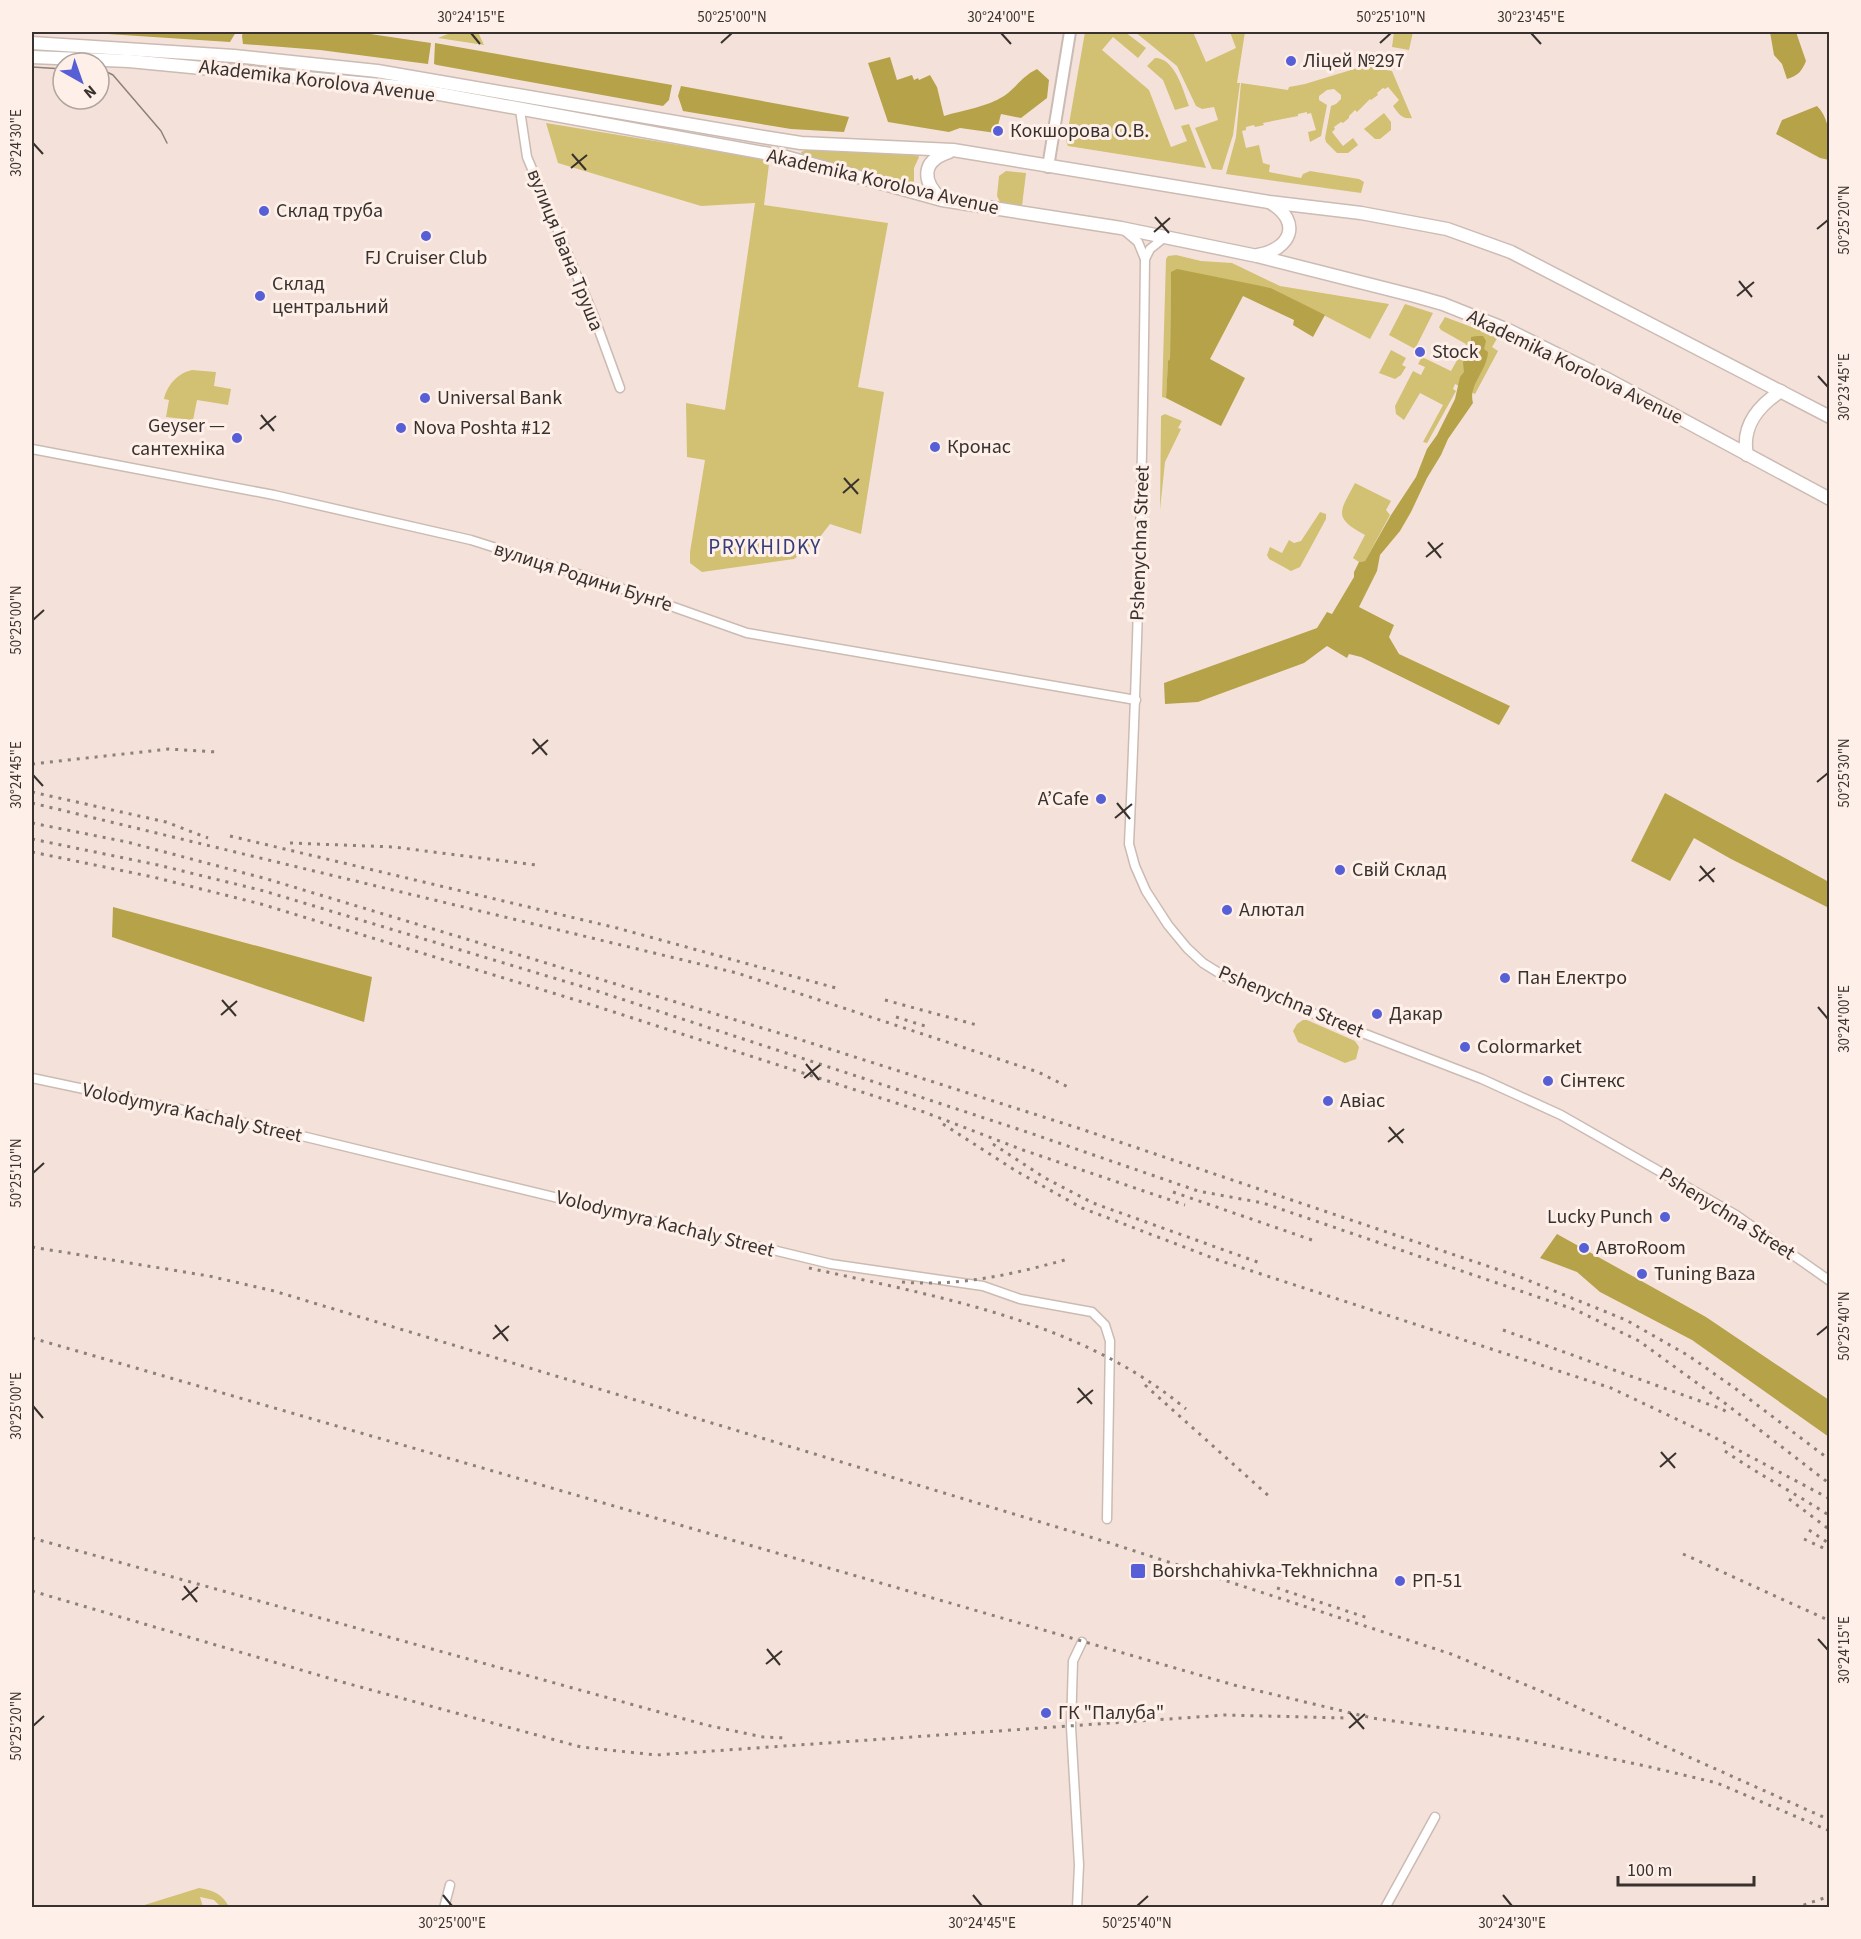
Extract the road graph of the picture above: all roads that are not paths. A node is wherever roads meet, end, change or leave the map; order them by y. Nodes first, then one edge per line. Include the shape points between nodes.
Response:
1 (1070, 32) edge
2 (32, 44) edge
3 (32, 57) edge
4 (520, 110) junction
5 (952, 150) junction
6 (1048, 167) junction
7 (942, 200) junction
8 (1269, 202) junction
9 (1121, 228) junction
10 (1166, 237) junction
11 (1257, 255) junction
12 (1145, 259) junction
13 (620, 388) dead end
14 (1781, 391) junction
15 (1830, 417) edge
16 (32, 449) edge
17 (1747, 455) junction
18 (1830, 499) edge
19 (1136, 700) junction
20 (32, 1078) edge
21 (1830, 1281) edge
22 (1107, 1519) dead end
23 (1082, 1642) dead end
24 (1435, 1817) dead end
25 (450, 1885) dead end
26 (444, 1908) edge
27 (1077, 1908) edge
28 (1385, 1908) edge

1 - 6 street
2 - 5 main road, Akademika Korolova Avenue via 234,56 377,71 801,142
3 - 4 main road, Akademika Korolova Avenue via 129,61 381,84
4 - 7 main road, Akademika Korolova Avenue via 786,157
4 - 13 street, вулиця Івана Труша via 527,157
5 - 6 main road, Akademika Korolova Avenue
5 - 7 main road via 934,158 927,171 929,186
6 - 8 main road, Akademika Korolova Avenue
7 - 9 main road, Akademika Korolova Avenue
8 - 11 main road via 1286,216 1288,236 1278,248
8 - 14 main road, Akademika Korolova Avenue via 1447,229 1489,243
9 - 10 main road, Akademika Korolova Avenue
9 - 12 street via 1138,242
10 - 11 main road, Akademika Korolova Avenue
10 - 12 street via 1150,249
11 - 17 main road, Akademika Korolova Avenue via 1424,298 1508,330
12 - 19 street, Pshenychna Street
14 - 15 main road, Akademika Korolova Avenue
14 - 17 main road via 1765,402 1753,418 1745,436
16 - 19 street, вулиця Родини Бунґе via 274,495 471,540 747,633
17 - 18 main road, Akademika Korolova Avenue
19 - 21 street, Pshenychna Street via 1130,844 1135,866 1168,925 1203,963 1229,980 1482,1079 1561,1115 1736,1215
20 - 22 street, Volodymyra Kachaly Street via 273,1129 831,1264 983,1286 1020,1299 1092,1312 1105,1325 1110,1341
23 - 27 street via 1073,1661 1071,1727 1079,1865
24 - 28 street
25 - 26 street

